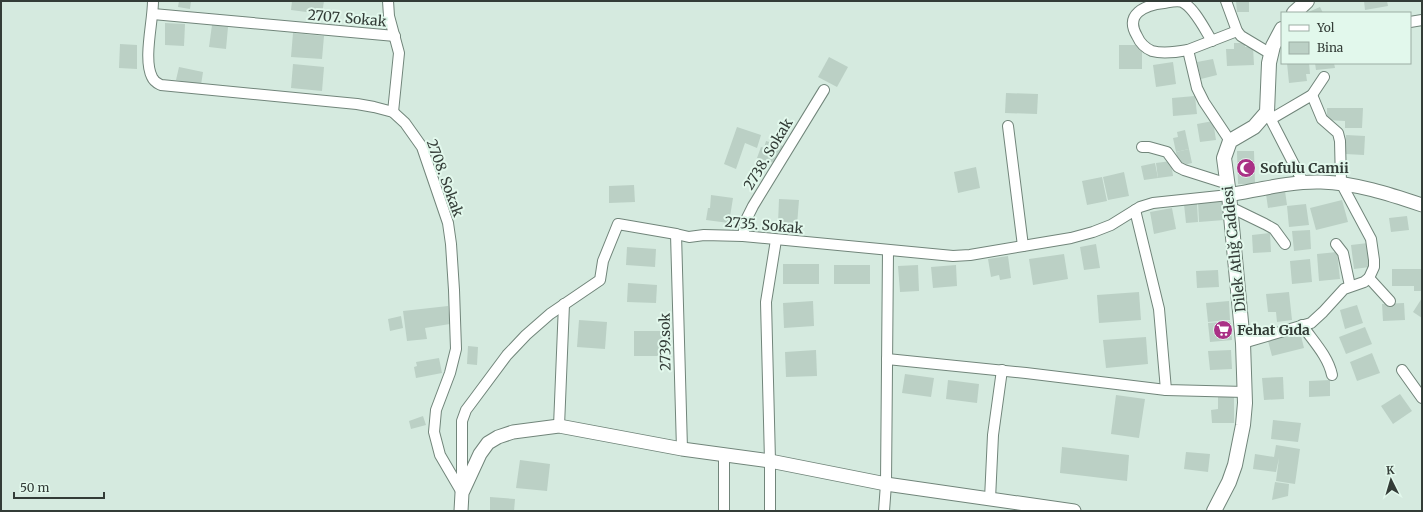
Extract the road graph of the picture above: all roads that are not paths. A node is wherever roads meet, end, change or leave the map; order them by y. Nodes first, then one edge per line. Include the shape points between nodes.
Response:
1 (153, 1) edge
2 (388, 1) edge
3 (1226, 1) edge
4 (1307, 1) edge
5 (1295, 12) edge
6 (153, 14) junction
7 (1422, 20) edge
8 (1411, 22) edge
9 (1237, 31) junction
10 (1281, 31) edge
11 (395, 36) junction
12 (1212, 41) junction
13 (1188, 50) junction
14 (1271, 54) junction
15 (1324, 77) dead end
16 (824, 90) dead end
17 (1312, 95) junction
18 (393, 112) junction
19 (1269, 116) junction
20 (1008, 126) dead end
21 (1230, 141) junction
22 (1142, 148) dead end
23 (1303, 182) junction
24 (1341, 183) junction
25 (1229, 195) junction
26 (1422, 205) edge
27 (1135, 210) junction
28 (676, 234) junction
29 (743, 236) junction
30 (776, 240) junction
31 (1285, 244) dead end
32 (1336, 244) dead end
33 (1023, 246) junction
34 (888, 251) junction
35 (1369, 278) junction
36 (1350, 286) junction
37 (1390, 301) dead end
38 (564, 304) junction
39 (1302, 326) junction
40 (1243, 343) junction
41 (887, 359) junction
42 (1002, 370) junction
43 (1402, 370) dead end
44 (1332, 375) dead end
45 (1166, 390) junction
46 (1245, 392) junction
47 (1422, 398) edge
48 (559, 426) junction
49 (682, 449) junction
50 (724, 456) junction
51 (770, 461) junction
52 (886, 484) junction
53 (462, 493) junction
54 (990, 499) junction
55 (461, 511) edge
56 (724, 511) edge
57 (770, 511) edge
58 (884, 511) edge
59 (1074, 511) edge
60 (1214, 511) edge

1 - 6 street
2 - 11 street
3 - 9 street
4 - 5 main road
6 - 11 street, 2707. Sokak
6 - 18 street via 148,58 151,76 154,82 161,85 356,104
7 - 8 street
9 - 12 street
9 - 14 street
10 - 14 main road
11 - 18 street via 399,58
12 - 13 street
12 - 13 street via 1196,15 1182,2 1155,4 1137,13 1133,29 1143,46 1161,52
13 - 21 street via 1197,88
14 - 19 main road
15 - 17 street
16 - 29 street, 2738. Sokak via 753,206 746,220
17 - 19 street
17 - 24 street via 1322,119 1338,133
18 - 53 street, 2708. Sokak via 405,123 422,147 448,224 456,349 436,410 434,432 440,455
19 - 21 main road
19 - 23 street
20 - 33 street
21 - 25 main road, Dilek Atlığ Caddesi via 1224,158
22 - 25 street via 1167,152 1178,167
23 - 24 street
23 - 25 street
24 - 26 street
24 - 35 street via 1370,239 1374,267
25 - 27 street, 2735. Sokak via 1153,203
25 - 31 street via 1274,229
25 - 40 main road, Dilek Atlığ Caddesi
27 - 33 street, 2735. Sokak via 1111,225 1093,232
27 - 45 street via 1159,309
28 - 29 street, 2735. Sokak via 690,237
28 - 38 street, 2735. Sokak via 618,224 603,261 600,280
28 - 49 street, 2739.sok
29 - 30 street, 2735. Sokak
30 - 34 street, 2735. Sokak
30 - 51 street via 766,302
32 - 36 street via 1344,258
33 - 34 street, 2735. Sokak via 953,256
34 - 41 street
35 - 36 street
35 - 37 street
36 - 39 street via 1344,289 1316,319
38 - 48 street
38 - 53 street, 2735. Sokak via 526,335 507,355 466,410 462,421
39 - 40 street
39 - 44 street via 1326,359
40 - 46 main road, Dilek Atlığ Caddesi
41 - 42 street
41 - 52 street
42 - 45 street
42 - 54 street via 993,435
43 - 47 street
45 - 46 street
46 - 60 main road, Dilek Atlığ Caddesi via 1244,425 1240,446 1229,482
48 - 49 street
48 - 53 street via 513,432 488,443 480,454
49 - 50 street
50 - 51 street
50 - 56 street
51 - 52 street
51 - 57 street
52 - 54 street
52 - 58 street
53 - 55 street
54 - 59 street

